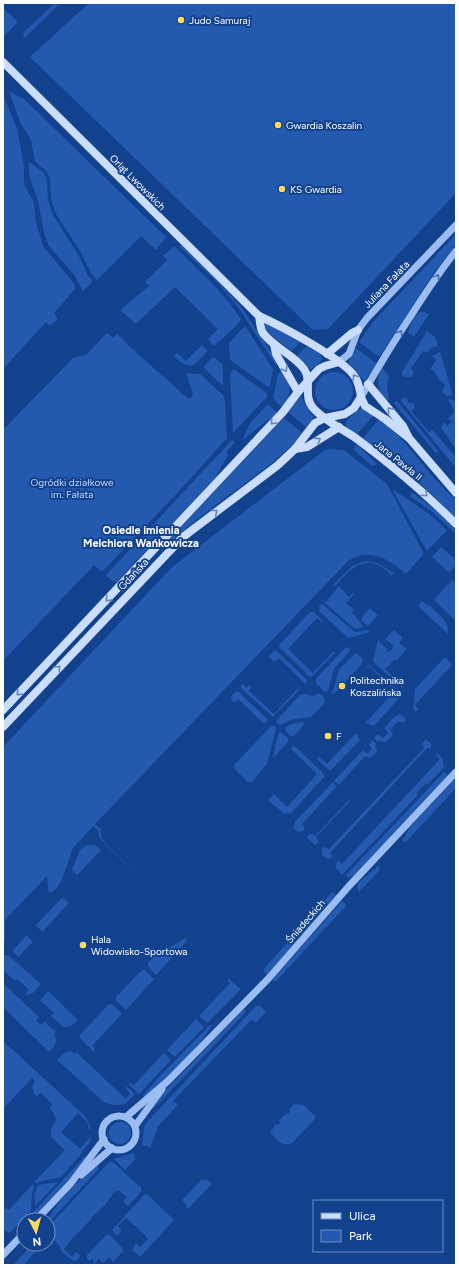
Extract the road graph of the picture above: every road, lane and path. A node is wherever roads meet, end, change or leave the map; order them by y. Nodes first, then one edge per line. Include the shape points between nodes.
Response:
1 (3, 62) edge
2 (456, 225) edge
3 (456, 251) edge
4 (258, 316) junction
5 (358, 330) junction
6 (274, 344) junction
7 (327, 354) junction
8 (339, 362) junction
9 (308, 381) junction
10 (368, 384) junction
11 (298, 392) junction
12 (360, 397) junction
13 (325, 418) junction
14 (339, 427) junction
15 (409, 438) junction
16 (295, 449) junction
17 (456, 493) edge
18 (456, 524) edge
19 (3, 710) edge
20 (3, 727) edge
21 (456, 772) edge
22 (168, 1081) junction
23 (126, 1117) junction
24 (135, 1126) junction
25 (104, 1139) junction
26 (112, 1148) junction
27 (71, 1183) junction
28 (44, 1212) edge
29 (16, 1241) edge
30 (3, 1255) edge

1 - 4 main road, Orląt Lwowskich
2 - 5 street, Juliana Fałata
10 -> 3 street via 418,304
4 - 6 main road, Orląt Lwowskich via 262,332
4 - 7 main road, Orląt Lwowskich
5 - 7 main road
5 - 8 street, Juliana Fałata via 349,354
6 - 9 main road, Orląt Lwowskich via 304,370
6 -> 11 main road via 276,354
7 - 8 main road, Orląt Lwowskich
8 - 9 main road via 319,369
12 -> 8 main road via 356,377
9 - 11 main road, Gdańska
9 - 13 main road via 307,394 310,404
10 - 12 street
15 -> 10 main road via 403,426
11 -> 19 main road, Gdańska via 284,412
12 - 13 main road via 350,412
12 - 15 main road, Jana Pawła II via 365,406
13 - 14 main road, Jana Pawła II
13 - 16 main road, Gdańska via 312,426
16 -> 14 main road via 307,447
14 -> 18 main road, Jana Pawła II via 409,480
15 - 17 main road, Jana Pawła II
20 -> 16 main road, Gdańska via 174,545
21 - 22 street, Śniadeckich via 349,886 268,979
22 - 23 street, Śniadeckich
22 - 24 street, Śniadeckich
23 - 24 street
23 - 25 street via 116,1116 107,1121 103,1129
24 - 26 street via 136,1138 132,1144 124,1149
25 - 26 street
25 - 27 street
26 - 27 street
27 - 28 street
29 - 30 street

